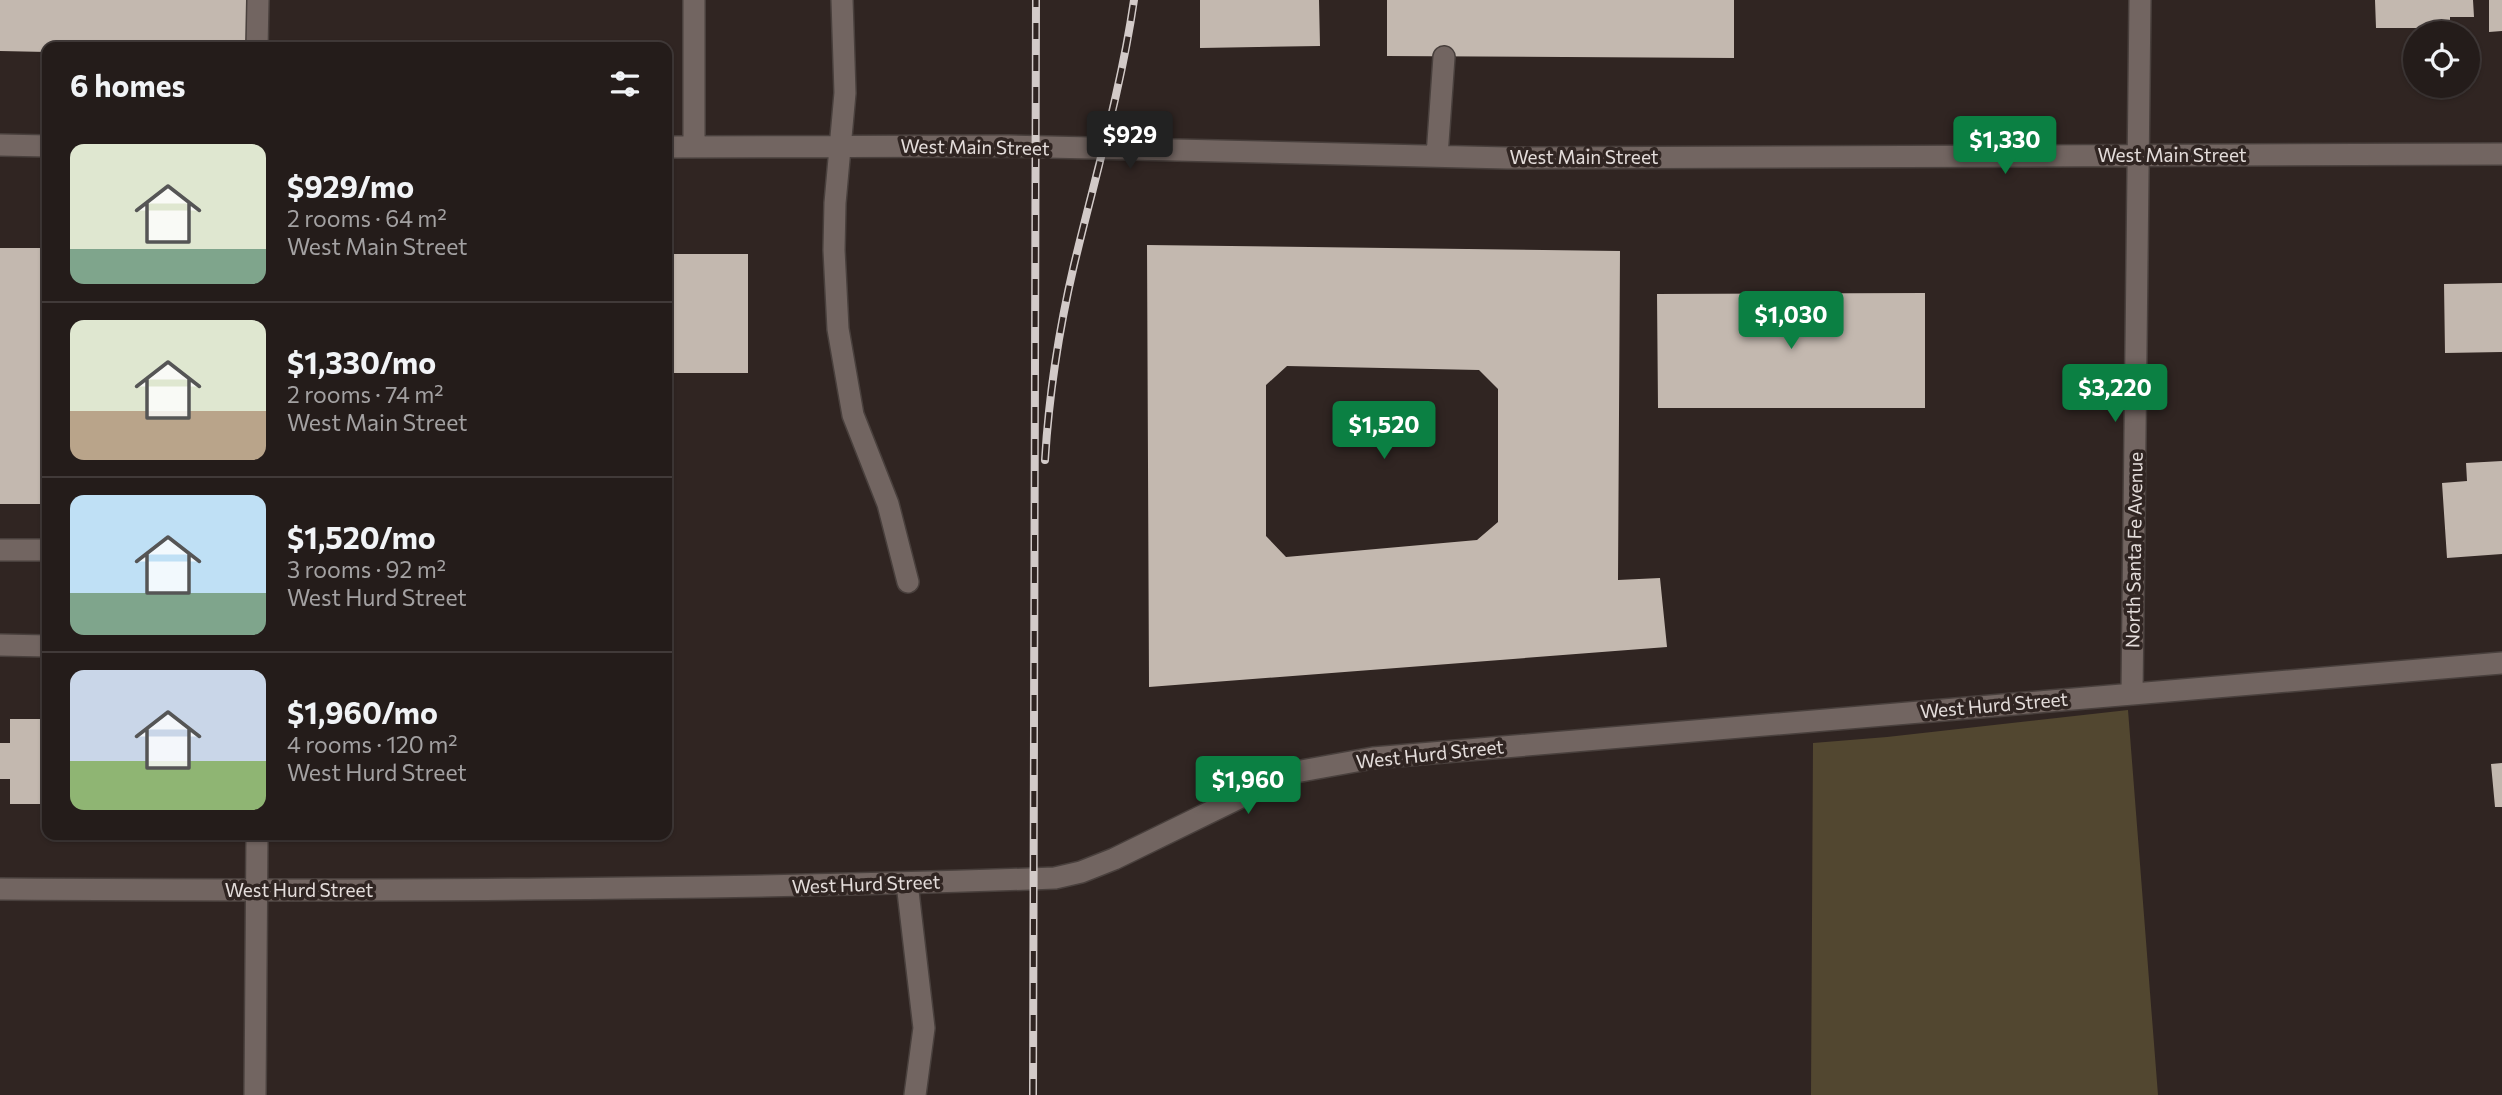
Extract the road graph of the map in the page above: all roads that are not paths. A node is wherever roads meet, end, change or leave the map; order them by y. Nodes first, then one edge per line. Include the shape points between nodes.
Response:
1 (258, 0) edge
2 (694, 0) edge
3 (842, 0) edge
4 (2140, 0) edge
5 (257, 42) edge
6 (1444, 57) dead end
7 (0, 145) edge
8 (42, 146) edge
9 (840, 146) junction
10 (672, 147) edge
11 (694, 147) junction
12 (2502, 154) edge
13 (2139, 155) junction
14 (1437, 156) junction
15 (0, 550) edge
16 (42, 550) edge
17 (908, 582) dead end
18 (0, 645) edge
19 (42, 646) edge
20 (2502, 663) edge
21 (2132, 694) junction
22 (257, 840) edge
23 (907, 883) junction
24 (0, 889) edge
25 (258, 891) junction
26 (255, 1095) edge
27 (915, 1095) edge

1 - 5 street
2 - 11 street
3 - 9 street via 845,93
4 - 13 street, North Santa Fe Avenue
6 - 14 street
7 - 8 street
9 - 11 street, West Main Street
9 - 14 street, West Main Street
9 - 17 street via 834,250 838,329 853,415 888,504
10 - 11 street, West Main Street
12 - 13 street, West Main Street
13 - 14 street, West Main Street
13 - 21 street, North Santa Fe Avenue
15 - 16 street
18 - 19 street
20 - 21 street, West Hurd Street
21 - 23 street, West Hurd Street via 1373,758 1290,773 1081,872 1055,878
22 - 25 street
23 - 25 street, West Hurd Street
23 - 27 street via 924,1028
24 - 25 street, West Hurd Street
25 - 26 street

